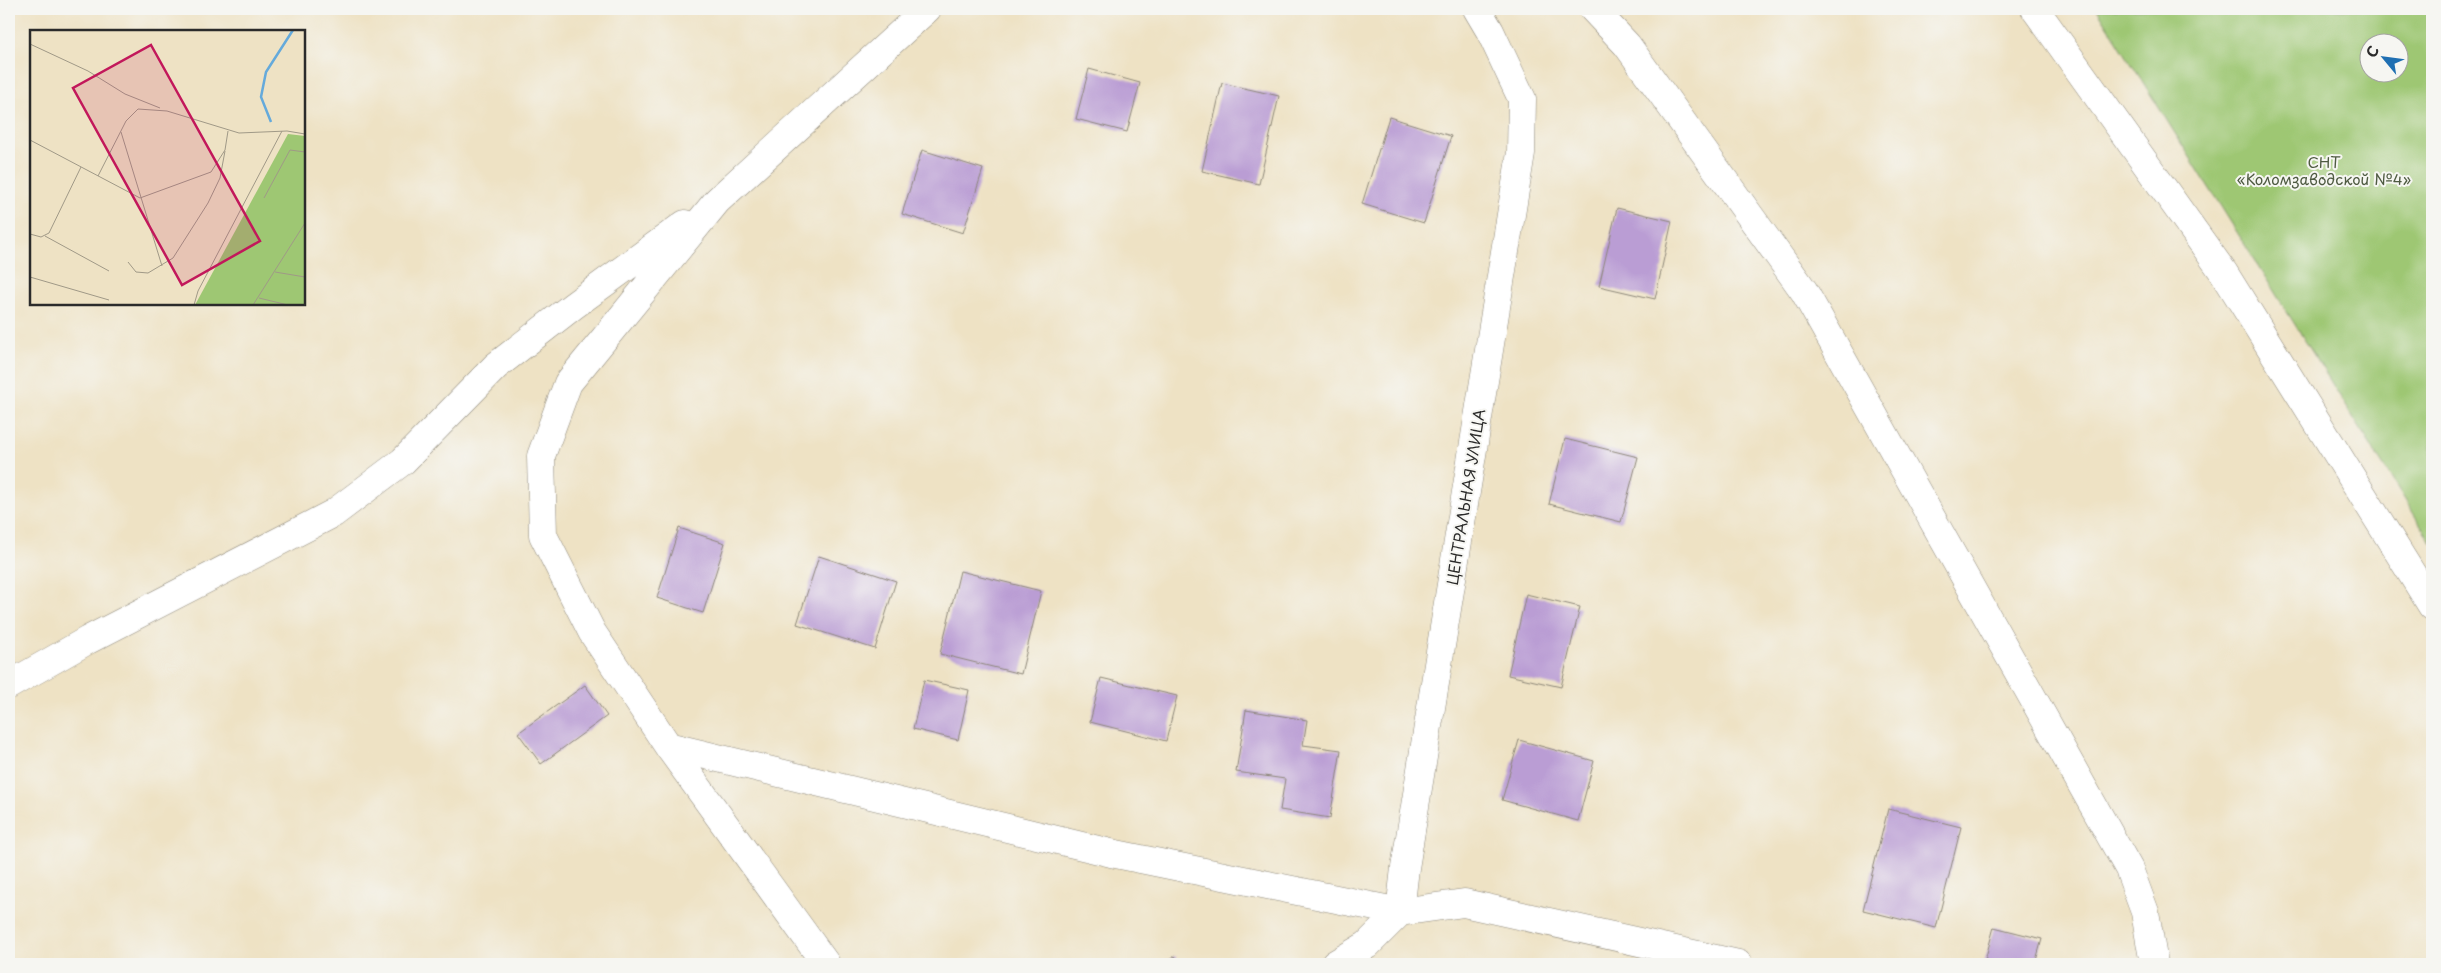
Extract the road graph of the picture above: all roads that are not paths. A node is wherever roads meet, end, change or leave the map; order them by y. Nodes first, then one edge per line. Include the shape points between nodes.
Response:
1 (928, 9) edge
2 (1477, 9) edge
3 (1593, 9) edge
4 (2035, 9) edge
5 (717, 201) junction
6 (2432, 606) edge
7 (9, 685) edge
8 (668, 746) junction
9 (1400, 912) junction
10 (826, 964) edge
11 (1335, 964) edge
12 (1738, 964) edge
13 (2154, 964) edge

1 - 5 street
2 - 9 street, ЦЕНТРАЛЬНАЯ УЛИЦА via 1522,99 1521,153
3 - 13 street via 1627,45 1804,291 2129,869 2145,912
4 - 6 street via 2224,273
5 - 7 street via 496,366 403,461 334,514 88,640
5 - 8 street via 568,383 541,456 543,535 592,632
8 - 9 street via 1111,854
8 - 10 street
9 - 11 street via 1367,945
9 - 12 street via 1464,903

